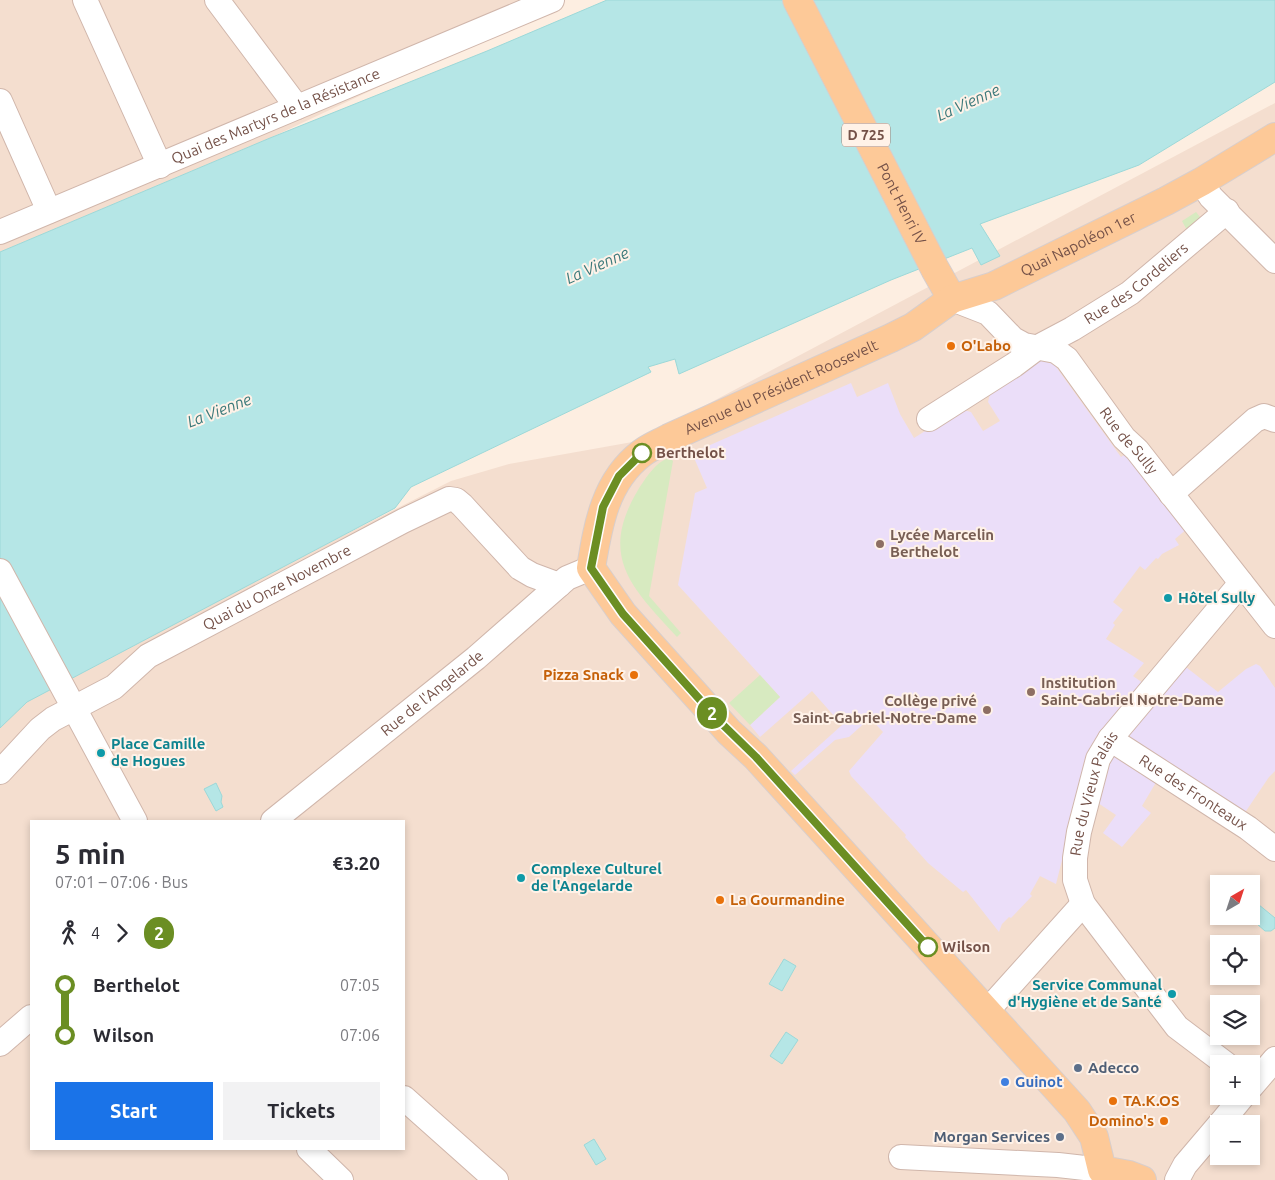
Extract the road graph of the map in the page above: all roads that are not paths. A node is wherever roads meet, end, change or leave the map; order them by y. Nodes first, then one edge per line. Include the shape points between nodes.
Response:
1 (86, 0) edge
2 (217, 0) edge
3 (552, 0) edge
4 (797, 0) edge
5 (520, 6) edge
6 (0, 101) edge
7 (297, 107) junction
8 (1275, 137) edge
9 (160, 166) junction
10 (1201, 182) junction
11 (49, 211) junction
12 (1227, 211) junction
13 (0, 232) edge
14 (1275, 260) edge
15 (952, 299) junction
16 (1038, 347) junction
17 (929, 418) dead end
18 (1275, 420) edge
19 (1171, 494) junction
20 (591, 568) junction
21 (0, 572) edge
22 (1241, 583) junction
23 (559, 585) junction
24 (1275, 626) edge
25 (74, 708) junction
26 (1110, 739) junction
27 (0, 772) edge
28 (134, 820) edge
29 (274, 820) edge
30 (1275, 849) edge
31 (1084, 904) junction
32 (986, 1012) junction
33 (30, 1018) edge
34 (0, 1044) edge
35 (1214, 1055) edge
36 (1275, 1059) edge
37 (1260, 1079) edge
38 (405, 1099) edge
39 (1237, 1105) edge
40 (1228, 1115) edge
41 (1210, 1136) edge
42 (310, 1150) edge
43 (902, 1157) dead end
44 (1098, 1177) edge
45 (341, 1180) edge
46 (496, 1180) edge
47 (1142, 1180) edge
48 (1177, 1180) edge

1 - 9 street
2 - 7 street
3 - 5 street, Quai des Martyrs de la Résistance
4 - 15 main road, Pont Henri IV / D 725
5 - 7 street, Quai des Martyrs de la Résistance
6 - 11 street
7 - 9 street, Quai des Martyrs de la Résistance
8 - 10 main road, Quai Napoléon 1er
9 - 11 street, Quai des Martyrs de la Résistance
10 - 12 street
10 - 15 main road, Quai Napoléon 1er via 994,286
11 - 13 street, Quai des Martyrs de la Résistance
12 - 14 street
12 - 16 street, Rue des Cordeliers via 1130,293
15 - 16 street, Rue de Sully via 988,314 1013,339
15 - 20 main road, Avenue du Président Roosevelt via 913,327 891,338 642,453 619,476 603,507
16 - 17 street, Rue des Cordeliers
16 - 19 street, Rue de Sully via 1056,351 1067,358 1124,438
18 - 19 street via 1264,416 1255,420
19 - 22 street, Rue de Sully
20 - 23 street, Rue de l'Angelarde
20 - 32 main road via 623,614
21 - 25 street
22 - 24 street, Rue de Sully
22 - 26 street, Rue du Vieux Palais
23 - 25 street, Quai du Onze Novembre via 520,568 462,505 449,499 148,656 114,687
23 - 29 street, Rue de l'Angelarde via 476,658
25 - 27 street, Quai du Onze Novembre via 40,729
25 - 28 street
26 - 30 street, Rue des Fronteaux
26 - 31 street, Rue du Vieux Palais via 1098,759 1079,832 1075,880
31 - 32 street
31 - 35 street, Rue du Vieux Palais via 1177,1027
32 - 44 main road via 1077,1111 1094,1137
33 - 34 street
36 - 37 street
38 - 46 street
39 - 40 street
41 - 48 street via 1185,1165
42 - 45 street
43 - 44 street via 1058,1165
44 - 47 main road via 1129,1175

